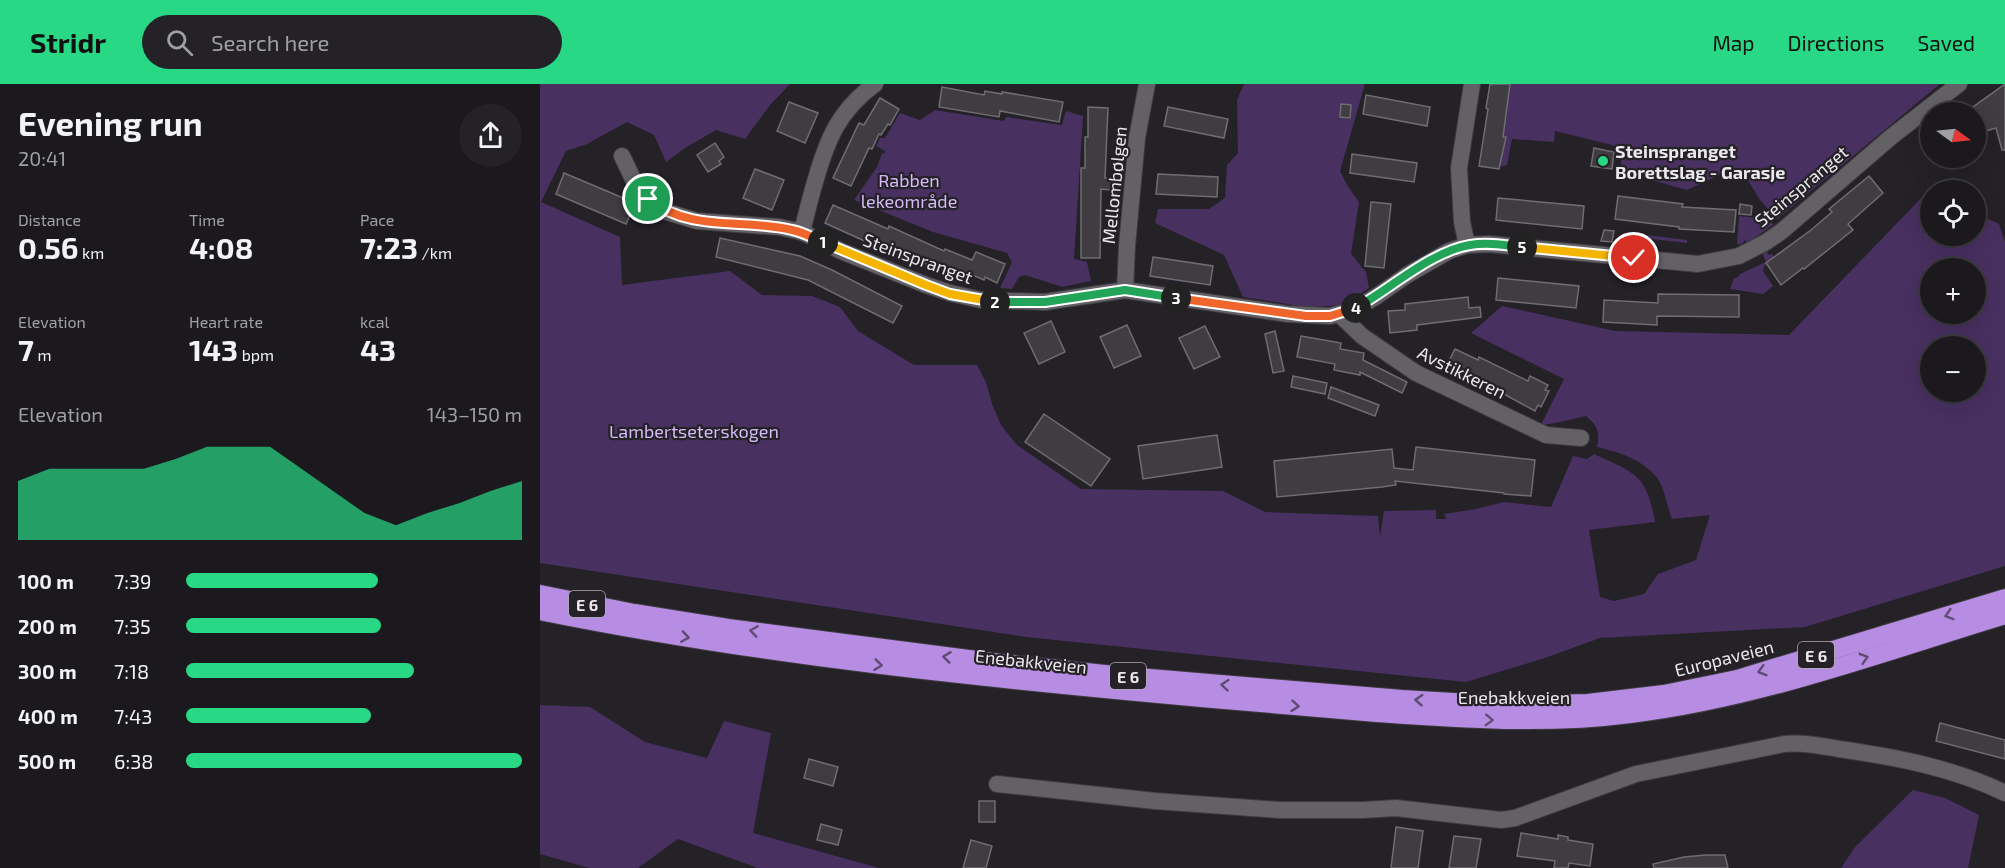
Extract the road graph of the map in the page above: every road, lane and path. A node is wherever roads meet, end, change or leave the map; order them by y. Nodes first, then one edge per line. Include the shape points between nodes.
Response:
1 (874, 84) edge
2 (1472, 84) edge
3 (1959, 84) edge
4 (1145, 85) edge
5 (622, 156) dead end
6 (802, 232) junction
7 (1467, 245) junction
8 (1125, 290) junction
9 (1339, 314) junction
10 (1581, 438) dead end
11 (540, 594) edge
12 (2005, 598) edge
13 (540, 611) edge
14 (2005, 615) edge
15 (1624, 699) joint
16 (1666, 710) joint
17 (998, 784) dead end
18 (2005, 793) edge

1 - 6 street via 850,105 829,138
2 - 7 street via 1459,168
3 - 7 street, Steinspranget via 1877,148 1782,231 1732,258 1698,264 1504,245
4 - 8 street, Mellombølgen
5 - 6 street, Steinspranget via 642,192 667,212 697,221
6 - 8 street, Steinspranget via 926,285 981,300 1045,302
7 - 9 street, Steinspranget via 1449,251 1353,310
8 - 9 street, Steinspranget via 1306,316
9 - 10 street, Avstikkeren via 1362,336 1416,373 1546,435
15 -> 11 highway, Enebakkveien / E 6 via 1480,704 1103,674 800,638 634,613
12 -> 15 highway, Europaveien / E 6 via 1737,679
13 -> 16 highway, Enebakkveien / E 6 via 678,636 868,663 1259,703 1502,721
16 -> 14 highway, Europaveien / E 6 via 1778,684
17 - 18 street via 1280,810 1396,808 1501,820 1636,774 1801,743 1950,772

